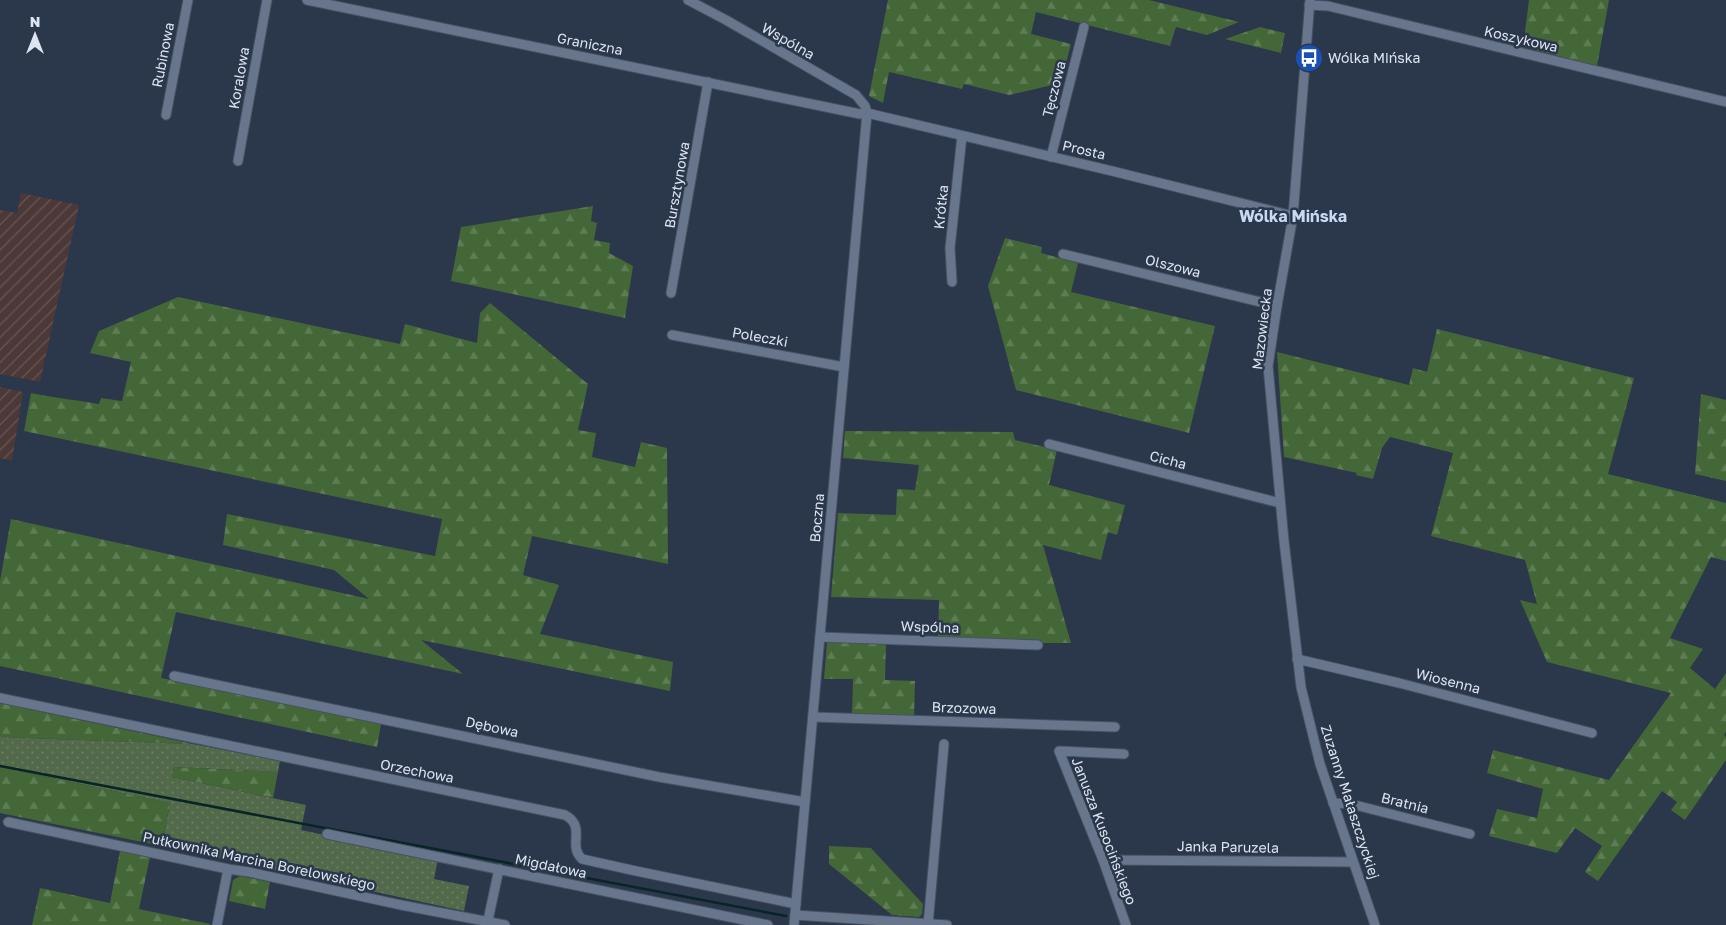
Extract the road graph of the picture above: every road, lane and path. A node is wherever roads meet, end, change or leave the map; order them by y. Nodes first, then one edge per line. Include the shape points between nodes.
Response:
1 (188, 0) edge
2 (267, 0) edge
3 (307, 0) edge
4 (688, 0) edge
5 (1310, 2) edge
6 (1084, 27) dead end
7 (708, 82) junction
8 (1726, 102) edge
9 (867, 113) junction
10 (166, 115) dead end
11 (962, 136) junction
12 (1051, 157) junction
13 (238, 161) dead end
14 (1293, 216) junction
15 (1063, 254) dead end
16 (952, 282) dead end
17 (671, 293) dead end
18 (1277, 306) junction
19 (672, 335) dead end
20 (844, 367) junction
21 (1048, 444) dead end
22 (1280, 503) junction
23 (820, 636) junction
24 (1038, 645) dead end
25 (1297, 659) junction
26 (174, 676) dead end
27 (1301, 687) joint
28 (0, 698) edge
29 (813, 717) junction
30 (1115, 727) dead end
31 (1592, 733) dead end
32 (944, 744) dead end
33 (1124, 754) dead end
34 (805, 802) junction
35 (1334, 803) junction
36 (8, 822) dead end
37 (327, 834) dead end
38 (1470, 834) dead end
39 (1103, 860) junction
40 (1353, 862) junction
41 (228, 869) junction
42 (499, 869) junction
43 (796, 904) junction
44 (795, 915) junction
45 (487, 923) edge
46 (928, 924) edge
47 (217, 925) edge
48 (504, 925) edge
49 (768, 925) edge
50 (794, 925) edge
51 (946, 925) edge
52 (1126, 925) edge
53 (1375, 925) edge

1 - 10 street, Rubinowa
2 - 13 street, Koralowa
3 - 7 street, Graniczna
4 - 9 street, Wspólna via 856,96
5 - 8 street, Koszykowa
5 - 14 street, Mazowiecka
6 - 12 street, Tęczowa
7 - 9 street, Graniczna
7 - 17 street, Bursztynowa
9 - 11 street, Prosta
9 - 20 street, Boczna
11 - 12 street, Prosta
11 - 16 street, Krótka via 950,248
12 - 14 street, Prosta
14 - 18 street, Mazowiecka
15 - 18 street, Olszowa
18 - 22 street, Mazowiecka via 1268,366
19 - 20 street, Poleczki
20 - 23 street, Boczna
21 - 22 street, Cicha
22 - 25 street, Mazowiecka
23 - 24 street, Wspólna
23 - 29 street, Boczna
25 - 27 street, Mazowiecka
25 - 31 street, Wiosenna
26 - 34 street, Dębowa via 659,777
27 - 35 street, Zuzanny Małaszczyckiej via 1320,764
28 - 43 street, Orzechowa via 565,815 574,822 576,850 582,858
29 - 30 street, Brzozowa
29 - 34 street, Boczna
32 - 46 street
33 - 39 street, Janusza Kusocińskiego via 1059,751
34 - 43 street, Boczna
35 - 38 street, Bratnia via 1351,804
35 - 40 street, Zuzanny Małaszczyckiej
36 - 41 street, Pułkownika Marcina Borelowskiego
37 - 42 street, Migdałowa
39 - 40 street, Janka Paruzela
39 - 52 street, Janusza Kusocińskiego
40 - 53 street, Zuzanny Małaszczyckiej
41 - 45 street, Pułkownika Marcina Borelowskiego
41 - 47 street
42 - 45 street
42 - 49 street, Migdałowa
43 - 44 street, Boczna
44 - 46 street
44 - 50 street, Boczna
45 - 48 street, Pułkownika Marcina Borelowskiego
46 - 51 street

